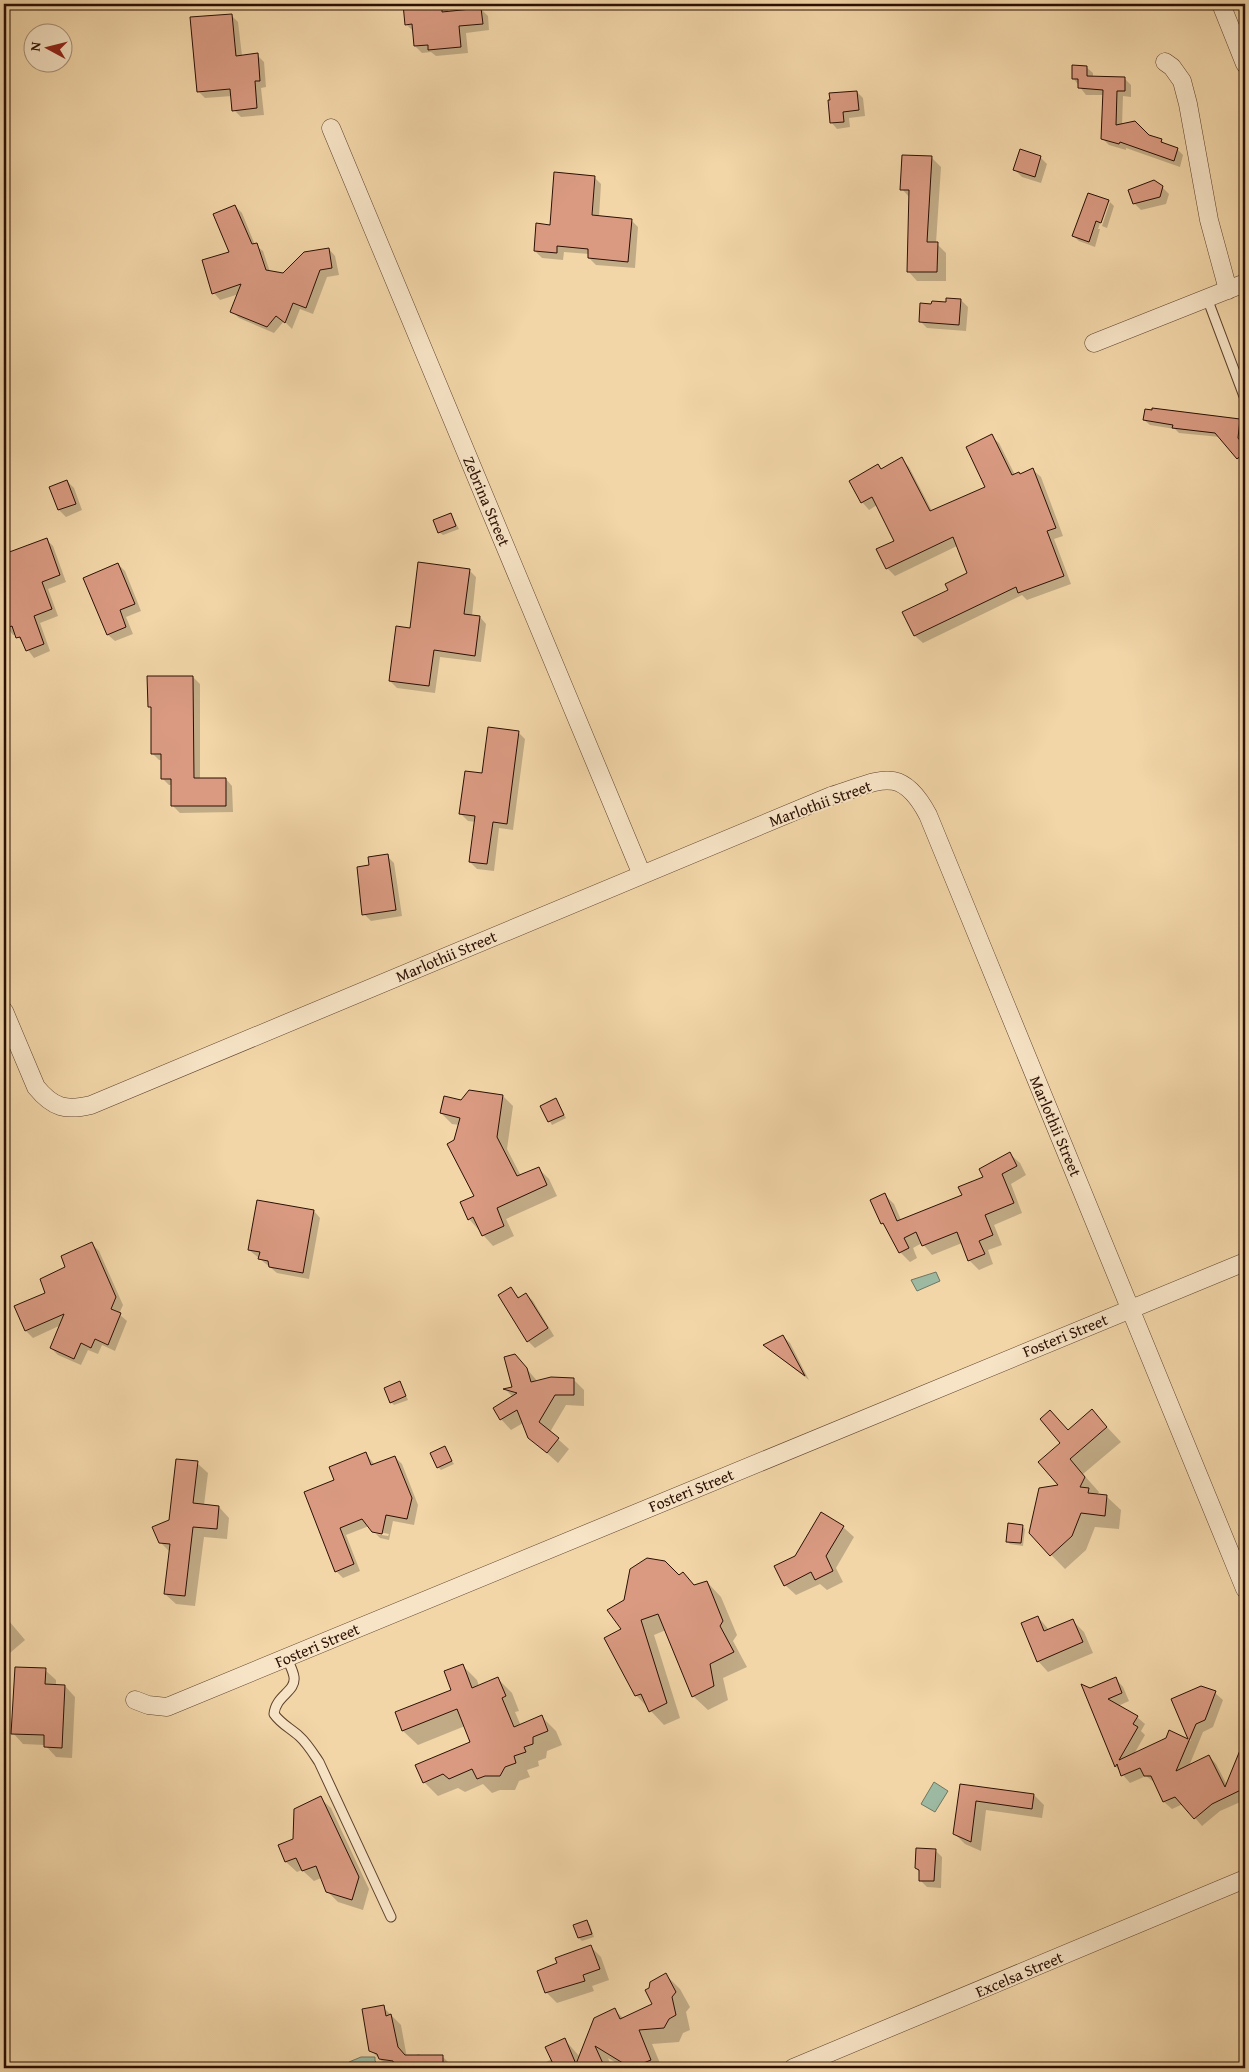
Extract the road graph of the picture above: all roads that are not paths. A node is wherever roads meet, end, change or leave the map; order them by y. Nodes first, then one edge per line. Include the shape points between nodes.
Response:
1 (1221, 4) edge
2 (1165, 62) dead end
3 (1245, 64) edge
4 (331, 128) dead end
5 (1245, 283) edge
6 (1228, 290) junction
7 (1207, 298) junction
8 (1094, 344) dead end
9 (1245, 399) edge
10 (642, 874) junction
11 (4, 1011) edge
12 (1245, 1262) edge
13 (1131, 1308) junction
14 (1245, 1589) edge
15 (287, 1658) junction
16 (135, 1700) dead end
17 (1245, 1879) edge
18 (391, 1917) dead end
19 (793, 2068) edge

1 - 3 street
2 - 6 street via 1182,81 1209,220
4 - 10 street, Zebrina Street
5 - 6 street
6 - 7 street
7 - 8 street
7 - 9 lane
10 - 11 street, Marlothii Street via 79,1108 59,1106 36,1087
10 - 13 street, Marlothii Street via 831,796 886,780 900,781 912,790 928,816
12 - 13 street, Fosteri Street
13 - 14 street, Marlothii Street
13 - 15 street, Fosteri Street
15 - 16 street, Fosteri Street via 167,1707
15 - 18 lane via 294,1683 279,1699 274,1714 300,1736 319,1762
17 - 19 street, Excelsa Street

